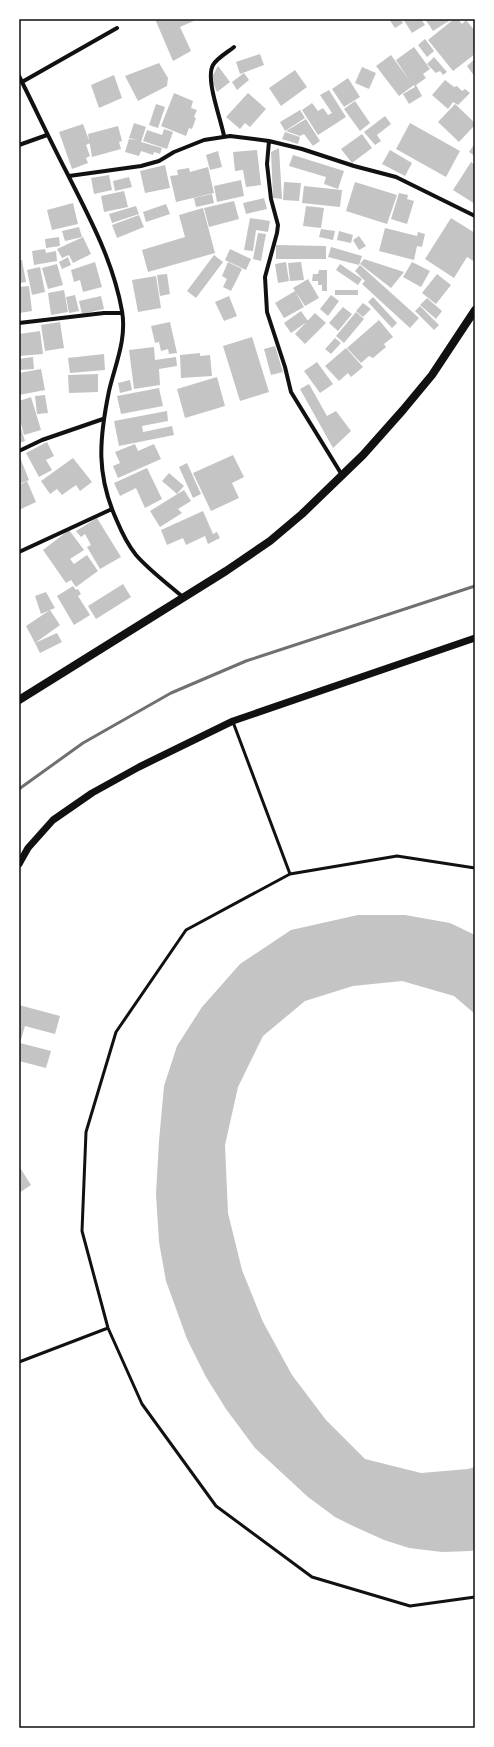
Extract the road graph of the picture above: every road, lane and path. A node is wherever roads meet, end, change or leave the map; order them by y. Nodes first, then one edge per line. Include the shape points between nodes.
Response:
1 (117, 28) dead end
2 (234, 47) dead end
3 (19, 76) edge
4 (22, 82) junction
5 (47, 135) junction
6 (224, 136) junction
7 (269, 141) junction
8 (19, 144) edge
9 (68, 176) junction
10 (475, 216) edge
11 (475, 310) edge
12 (122, 313) junction
13 (19, 323) edge
14 (104, 419) junction
15 (19, 451) edge
16 (342, 475) junction
17 (112, 509) junction
18 (19, 552) edge
19 (184, 598) junction
20 (475, 638) edge
21 (19, 700) edge
22 (233, 721) junction
23 (19, 864) edge
24 (475, 868) edge
25 (290, 874) junction
26 (108, 1328) junction
27 (19, 1362) edge
28 (475, 1597) edge

1 - 4 street
2 - 6 street via 211,69 211,90
3 - 4 street
4 - 5 street
5 - 8 street
5 - 9 street
6 - 7 street
6 - 9 street via 204,140 159,161 141,166
7 - 10 street via 396,177
7 - 16 street via 267,164 270,192 278,225 264,277 267,312 291,392
9 - 12 street via 106,252 117,284
11 - 16 main road via 432,375 378,439
12 - 13 street
12 - 14 street via 122,343
14 - 15 street via 42,440
14 - 17 street via 101,444 102,477
16 - 19 main road via 270,541
17 - 18 street
17 - 19 street via 124,537 136,555
19 - 21 main road
20 - 22 street
22 - 23 street via 92,793 53,820 28,848
22 - 25 lane
24 - 25 lane via 398,856
25 - 26 lane via 186,930 116,1032 86,1132 82,1231
26 - 27 lane
26 - 28 lane via 142,1404 216,1506 312,1577 410,1606

